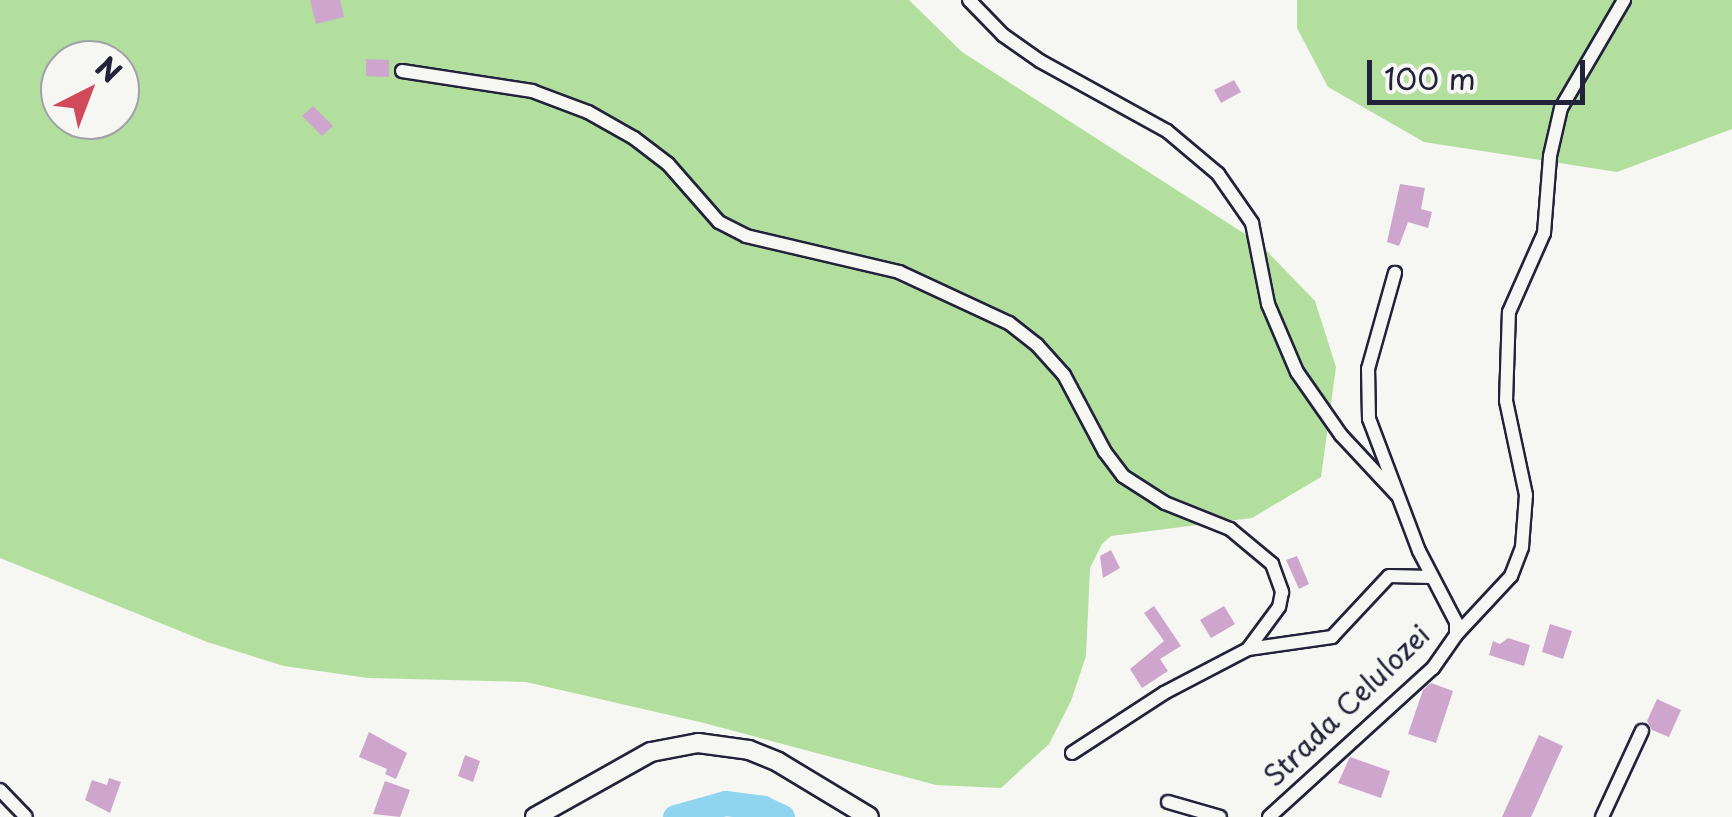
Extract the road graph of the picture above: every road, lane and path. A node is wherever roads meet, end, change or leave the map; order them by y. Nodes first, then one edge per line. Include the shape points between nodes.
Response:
1 (969, 0) edge
2 (1624, 0) edge
3 (402, 71) dead end
4 (1395, 273) dead end
5 (1396, 494) junction
6 (1431, 578) junction
7 (1456, 635) junction
8 (1248, 649) junction
9 (1642, 731) dead end
10 (1072, 753) dead end
11 (0, 790) edge
12 (1168, 802) dead end
13 (26, 817) edge
14 (535, 817) edge
15 (870, 817) edge
16 (1220, 817) edge
17 (1269, 817) edge
18 (1602, 817) edge

1 - 5 street via 1028,52 1152,121 1218,174 1252,223 1268,304 1297,372 1341,435
2 - 7 street via 1561,108 1544,233 1509,312 1506,402 1526,495 1522,546 1511,576
3 - 8 street via 532,92 588,112 668,164 719,222 746,236 898,272 1009,323 1064,375 1124,476 1166,504 1230,529 1272,564 1282,592 1279,607
4 - 5 street, Strada Celulozei via 1366,399
5 - 6 street, Strada Celulozei
6 - 7 street, Strada Celulozei via 1456,622
6 - 8 street via 1389,576 1341,631 1321,641
7 - 17 street, Strada Celulozei via 1432,668
8 - 10 street
9 - 18 street
11 - 13 street
12 - 16 street
14 - 15 street via 651,752 698,742 778,762

